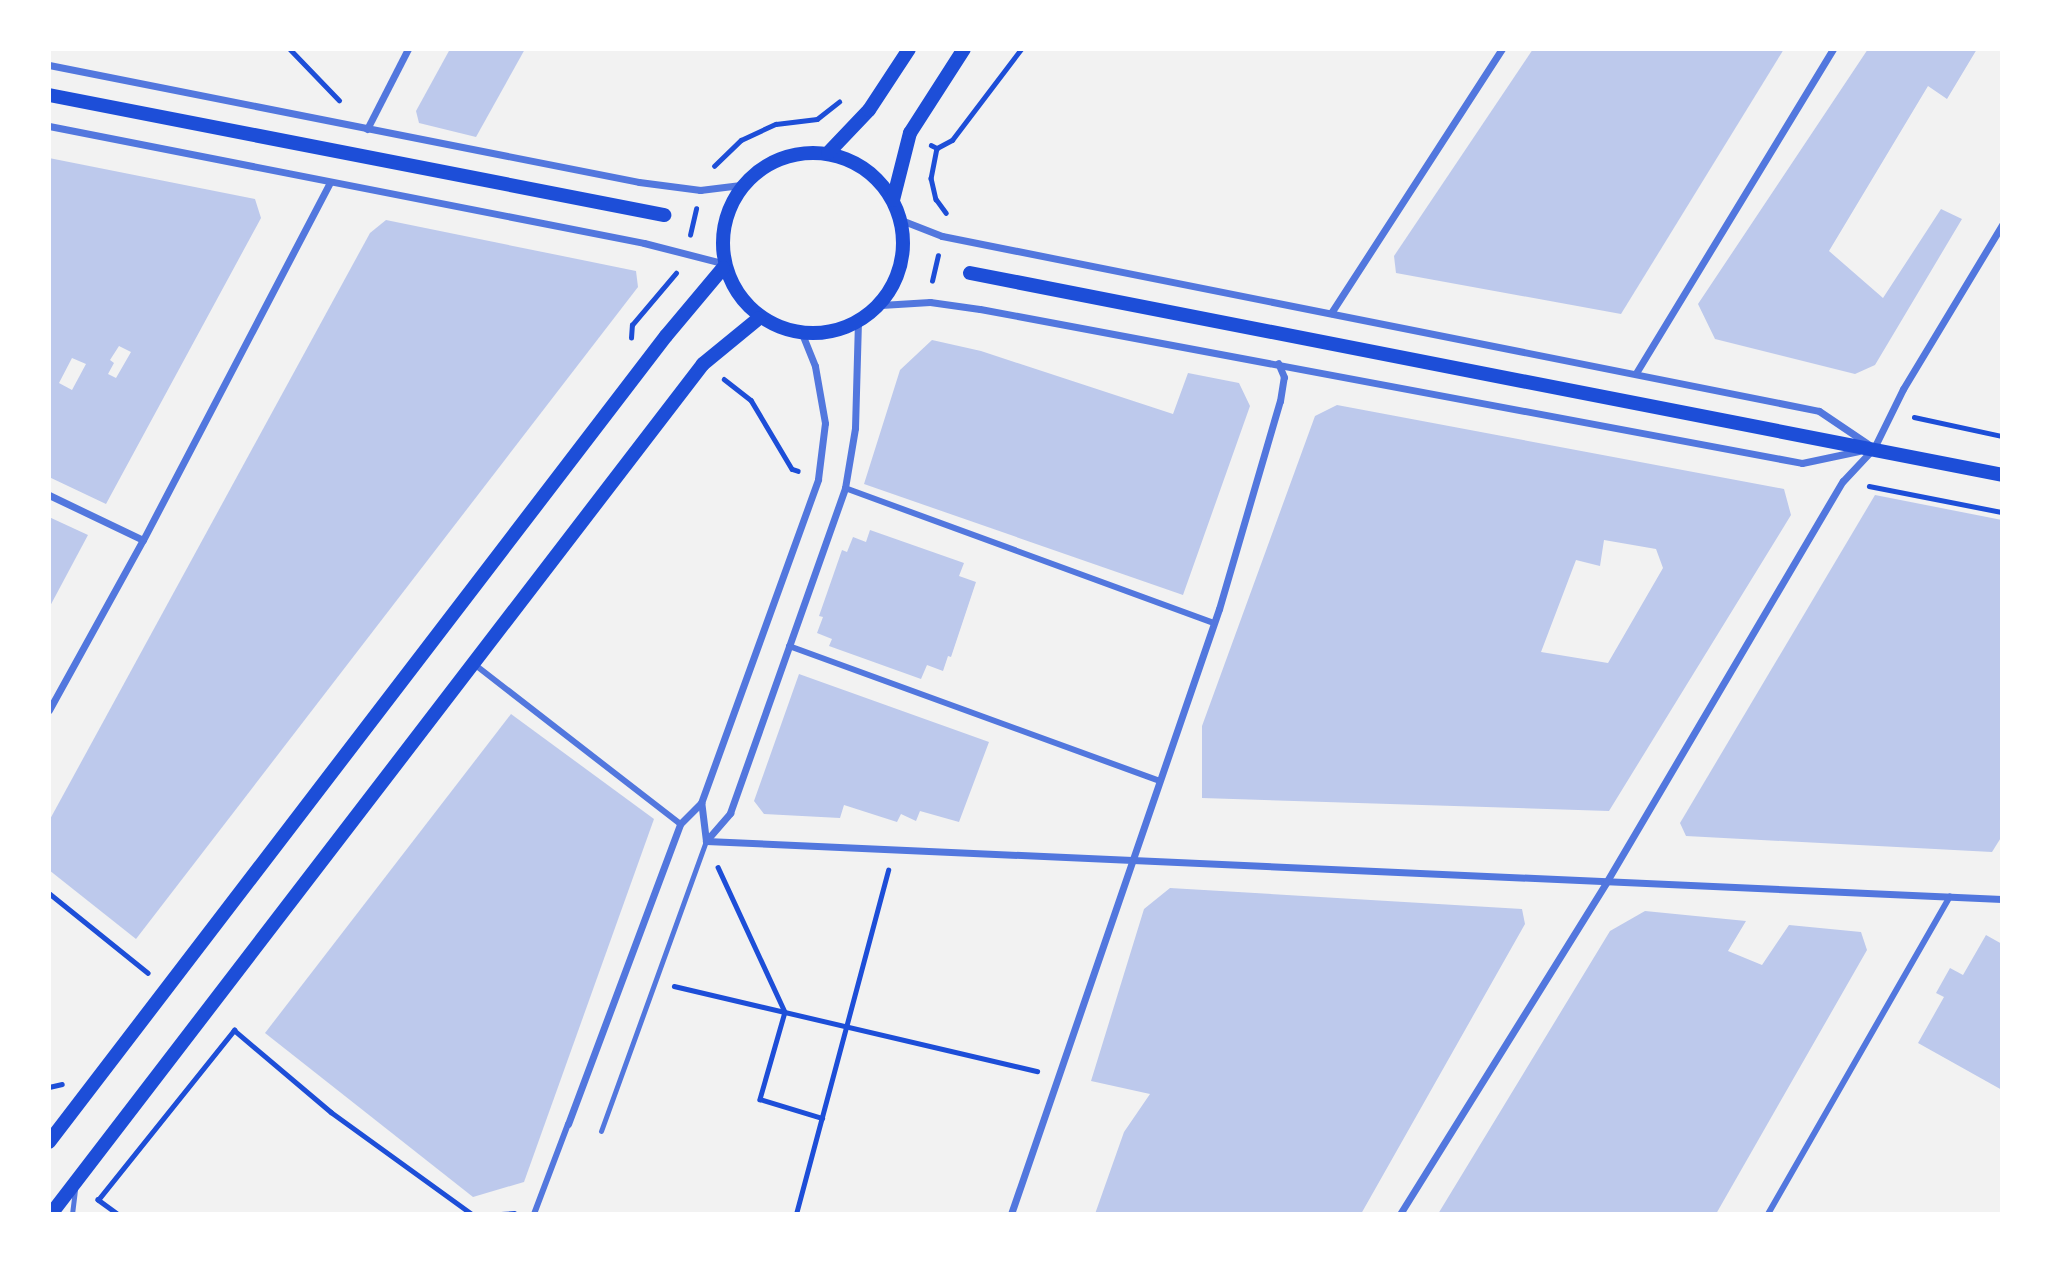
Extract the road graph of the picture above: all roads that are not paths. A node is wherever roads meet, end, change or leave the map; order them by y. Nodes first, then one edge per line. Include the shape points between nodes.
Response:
1 (408, 49) edge
2 (909, 49) edge
3 (964, 49) edge
4 (1502, 49) edge
5 (1833, 49) edge
6 (49, 65) edge
7 (49, 95) edge
8 (49, 126) edge
9 (367, 129) junction
10 (828, 153) junction
11 (330, 183) junction
12 (741, 185) junction
13 (893, 200) junction
14 (664, 215) dead end
15 (901, 220) junction
16 (2002, 225) edge
17 (723, 266) junction
18 (970, 273) dead end
19 (881, 305) junction
20 (1331, 313) junction
21 (759, 318) junction
22 (858, 323) junction
23 (802, 334) junction
24 (1278, 363) junction
25 (1636, 373) junction
26 (1874, 448) junction
27 (2002, 475) edge
28 (845, 488) junction
29 (49, 495) edge
30 (143, 540) junction
31 (1214, 623) junction
32 (789, 646) junction
33 (474, 663) junction
34 (49, 710) edge
35 (1160, 781) junction
36 (701, 803) junction
37 (680, 824) junction
38 (706, 841) junction
39 (1135, 860) junction
40 (1608, 881) junction
41 (1950, 896) junction
42 (2002, 899) edge
43 (568, 1124) joint
44 (601, 1131) dead end
45 (51, 1136) edge
46 (75, 1183) junction
47 (51, 1214) edge
48 (72, 1214) edge
49 (534, 1214) edge
50 (1011, 1214) edge
51 (1400, 1214) edge
52 (1768, 1214) edge

1 - 9 street
2 - 10 main road via 869,110
3 - 13 main road via 910,133
4 - 20 street
5 - 25 street
6 - 9 street
7 - 14 main road
8 - 11 street
9 - 12 street via 639,182 700,190
10 - 12 main road via 780,158
10 - 13 main road via 866,169
11 - 17 street via 644,243
11 - 30 street
12 - 17 main road via 723,222
13 - 15 main road
15 - 19 main road via 902,265
15 - 20 street via 942,236
16 - 26 street via 1903,389
17 - 21 main road
17 - 45 main road
18 - 26 main road
19 - 22 main road
19 - 24 street via 930,302 980,309
20 - 25 street
21 - 23 main road
21 - 33 main road via 703,364
22 - 23 main road via 831,333
22 - 28 street via 855,428
23 - 36 street via 815,366 825,423 818,479
24 - 26 street via 1802,463
24 - 31 street via 1284,377 1280,401
25 - 26 street via 1819,411
26 - 27 main road
26 - 40 street via 1843,481
28 - 31 street
28 - 32 street
29 - 30 street
30 - 34 street
31 - 35 street
32 - 35 street
32 - 38 street via 730,813
33 - 37 street
33 - 46 main road
35 - 39 street
36 - 37 street
36 - 38 street
37 - 43 street
38 - 39 street
38 - 44 lane
39 - 40 street
39 - 50 street
40 - 41 street
40 - 51 street
41 - 42 street
41 - 52 street
43 - 49 street
46 - 47 main road
46 - 48 lane

